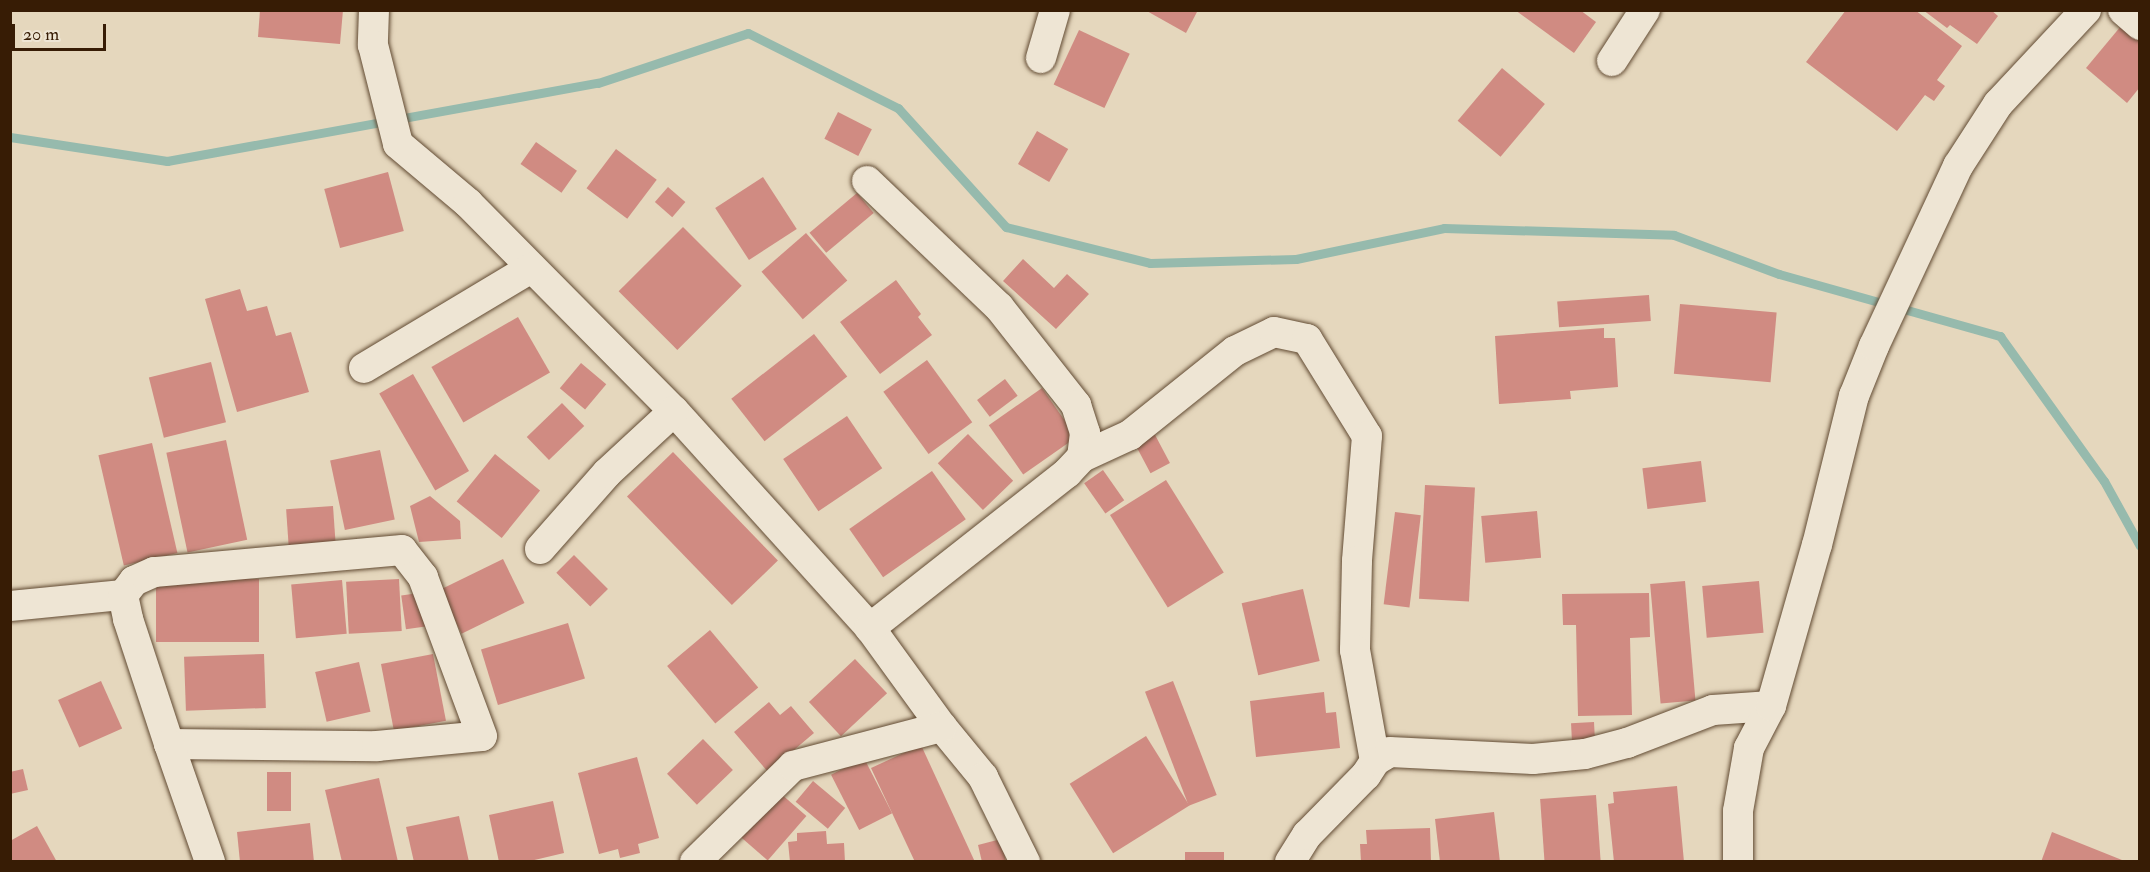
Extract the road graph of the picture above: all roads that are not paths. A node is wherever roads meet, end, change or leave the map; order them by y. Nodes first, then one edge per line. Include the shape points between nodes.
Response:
1 (374, 10) edge
2 (1055, 10) edge
3 (1645, 10) edge
4 (2086, 10) edge
5 (2123, 10) edge
6 (2139, 25) edge
7 (1041, 58) dead end
8 (1612, 62) dead end
9 (867, 181) dead end
10 (531, 268) junction
11 (364, 368) dead end
12 (674, 411) junction
13 (1082, 457) junction
14 (540, 549) dead end
15 (123, 595) junction
16 (10, 606) edge
17 (870, 628) junction
18 (1771, 706) junction
19 (942, 727) junction
20 (169, 744) junction
21 (1375, 761) junction
22 (210, 861) edge
23 (695, 861) edge
24 (1024, 861) edge
25 (1290, 861) edge
26 (1738, 861) edge

1 - 10 street via 373,45 398,144 468,203
2 - 7 street
3 - 8 street
4 - 18 street via 1998,104 1958,166 1884,325 1854,396
5 - 6 street
9 - 13 street via 1006,316 1076,405 1085,433
10 - 11 street
10 - 12 street
12 - 14 street via 607,473
12 - 17 street
13 - 17 street via 1067,473
13 - 21 street via 1130,435 1235,351 1274,332 1307,339 1367,436 1355,650
15 - 16 street
15 - 20 street
15 - 20 street via 134,581 154,572 402,550 423,577 482,736 377,746
17 - 19 street
18 - 21 street via 1713,710 1627,743 1586,754 1533,759 1390,753
18 - 26 street via 1749,748 1738,811
19 - 23 street via 793,766
19 - 24 street via 983,777
20 - 22 street
21 - 25 street via 1307,835

